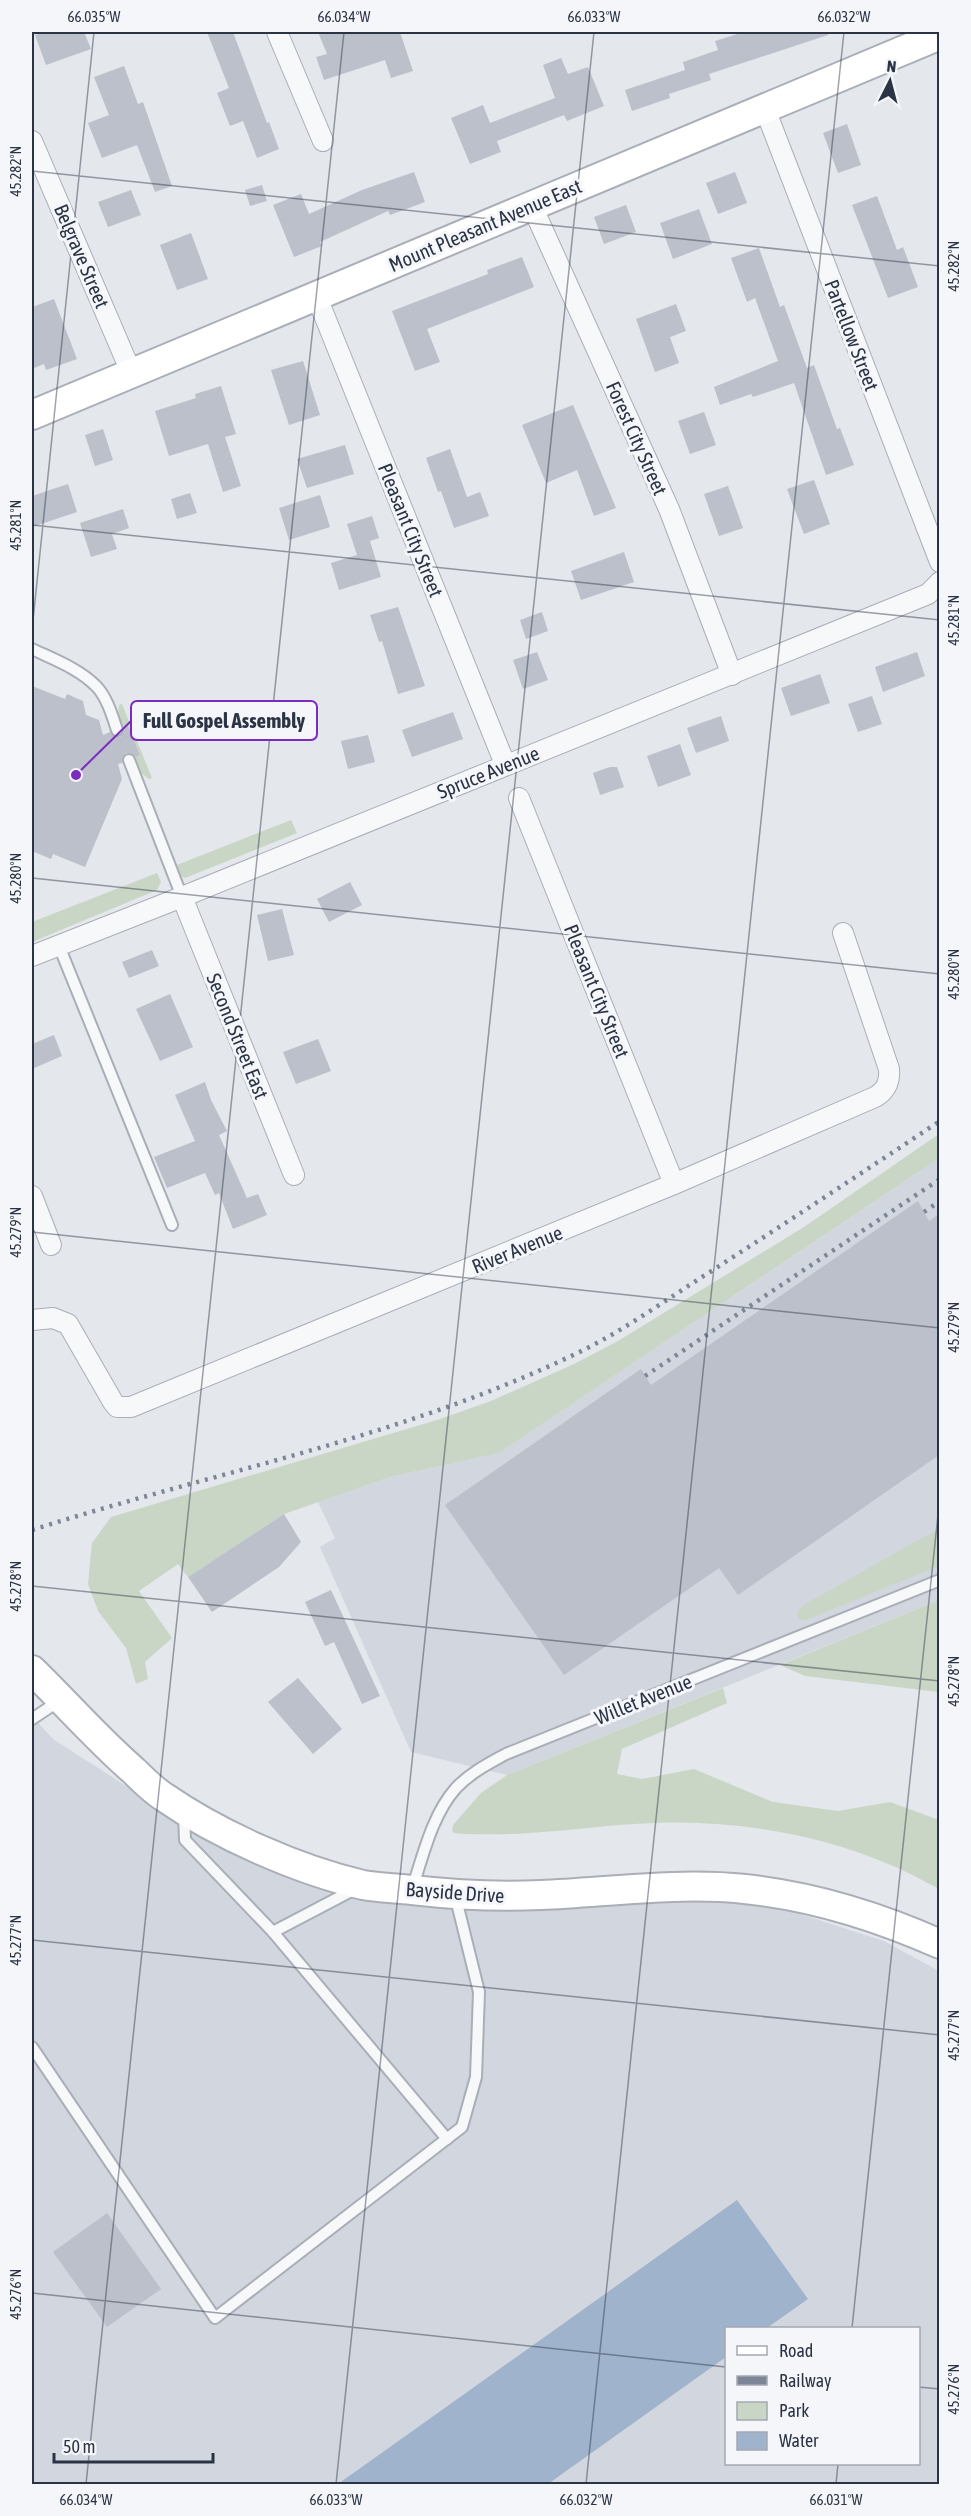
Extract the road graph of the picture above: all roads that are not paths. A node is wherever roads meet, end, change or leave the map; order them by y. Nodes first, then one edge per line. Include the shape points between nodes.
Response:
1 (277, 32) edge
2 (939, 35) edge
3 (765, 109) junction
4 (32, 141) edge
5 (323, 141) dead end
6 (532, 206) junction
7 (316, 296) junction
8 (131, 372) junction
9 (32, 415) edge
10 (939, 562) edge
11 (939, 582) edge
12 (32, 649) edge
13 (732, 675) junction
14 (117, 730) dead end
15 (129, 760) dead end
16 (505, 764) junction
17 (519, 798) dead end
18 (182, 897) junction
19 (843, 933) dead end
20 (59, 946) junction
21 (32, 956) edge
22 (294, 1175) dead end
23 (674, 1184) junction
24 (34, 1207) edge
25 (172, 1225) dead end
26 (51, 1245) dead end
27 (32, 1320) edge
28 (939, 1580) edge
29 (32, 1670) edge
30 (62, 1700) junction
31 (32, 1719) edge
32 (184, 1810) junction
33 (363, 1885) junction
34 (412, 1890) junction
35 (454, 1895) junction
36 (273, 1932) junction
37 (939, 1944) edge
38 (32, 2047) edge
39 (447, 2139) junction

1 - 5 street
2 - 3 main road, Mount Pleasant Avenue East
3 - 6 main road, Mount Pleasant Avenue East
3 - 10 street, Partellow Street
4 - 8 street, Belgrave Street
6 - 7 main road, Mount Pleasant Avenue East
6 - 13 street, Forest City Street via 669,509
7 - 8 main road, Mount Pleasant Avenue East
7 - 16 street, Pleasant City Street
8 - 9 main road, Mount Pleasant Avenue East
11 - 13 street, Spruce Avenue via 928,594
12 - 14 lane via 97,687
13 - 16 street, Spruce Avenue
15 - 18 lane
16 - 18 street, Spruce Avenue
17 - 23 street, Pleasant City Street
18 - 20 street, Spruce Avenue
18 - 22 street, Second Street East
19 - 23 street, River Avenue via 889,1069 886,1087 875,1096
20 - 21 street, Spruce Avenue
20 - 25 lane
23 - 27 street, River Avenue via 131,1407 117,1407 113,1402 68,1324 53,1318
24 - 26 street
28 - 34 lane, Willet Avenue via 506,1754 477,1770 455,1789 434,1824
29 - 30 main road, Bayside Drive
30 - 31 lane
30 - 32 main road, Bayside Drive via 124,1763
32 - 33 main road, Bayside Drive via 278,1857
32 - 36 lane via 185,1840
33 - 34 main road, Bayside Drive
33 - 36 lane
34 - 35 main road, Bayside Drive
35 - 37 main road, Bayside Drive via 503,1897 681,1887 745,1889 847,1908
35 - 39 lane via 478,1992 478,2024 476,2077 462,2127
36 - 39 lane
38 - 39 lane via 216,2318

